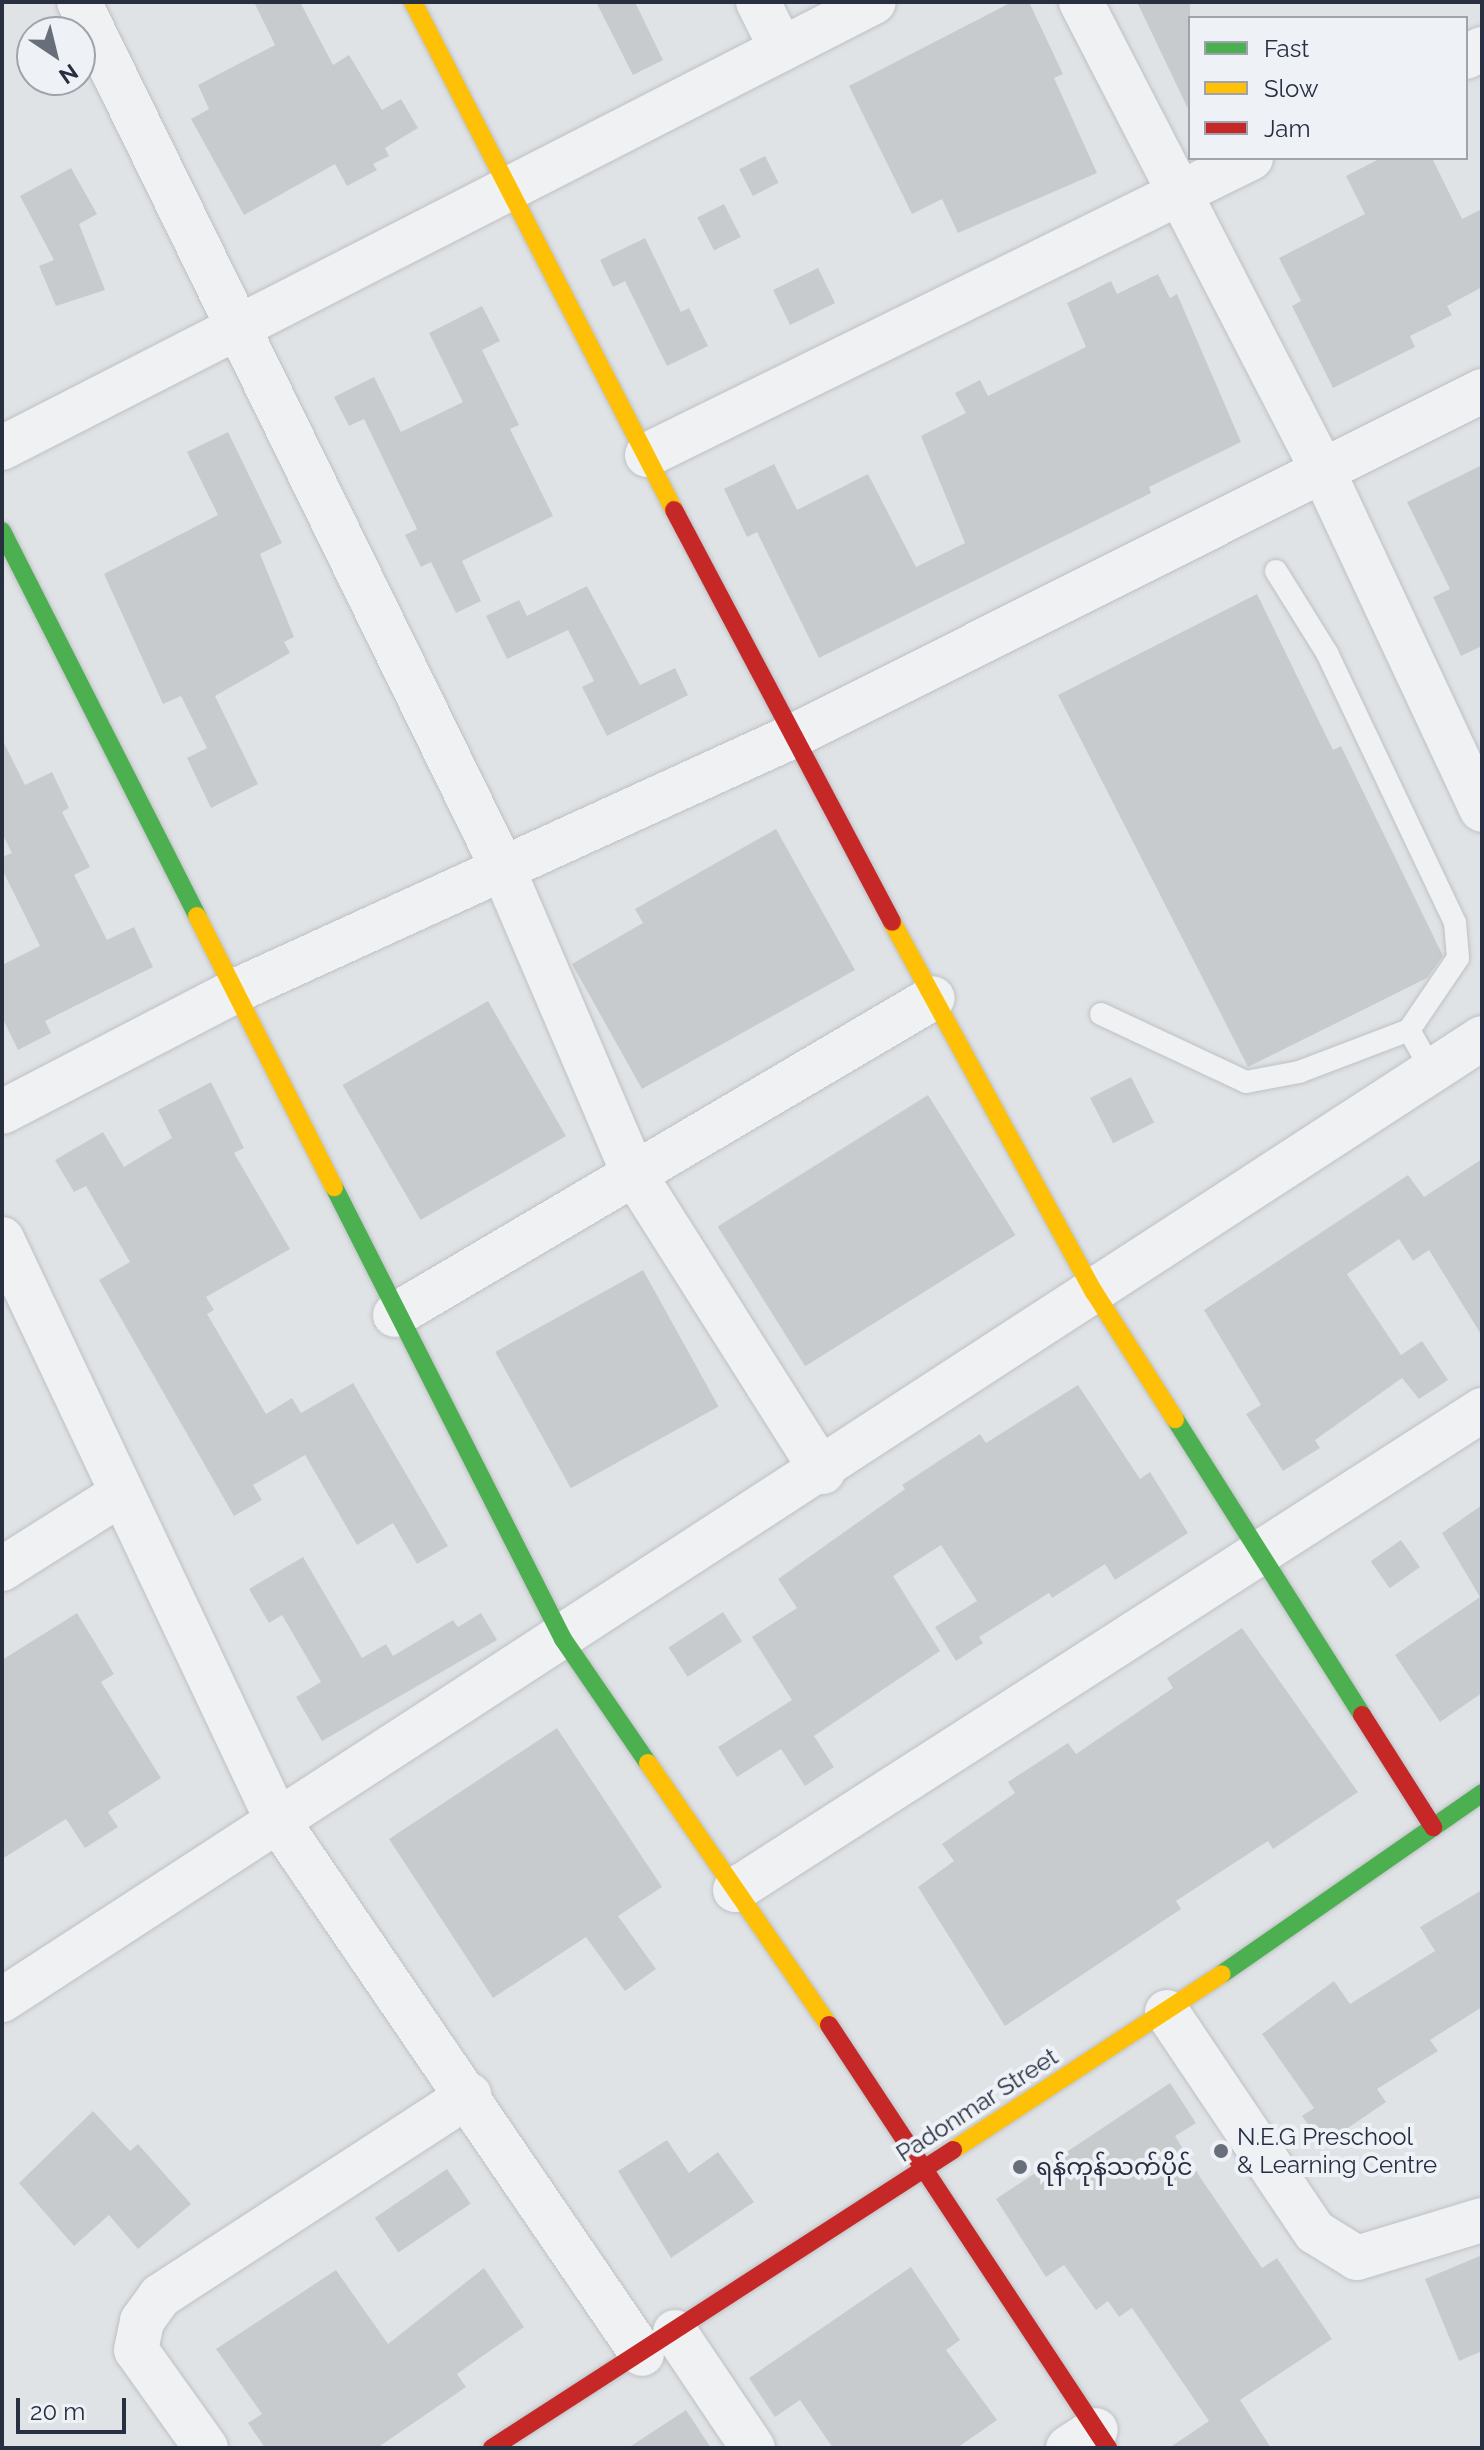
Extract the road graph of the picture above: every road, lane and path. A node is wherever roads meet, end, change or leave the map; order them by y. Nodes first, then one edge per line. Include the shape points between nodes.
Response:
1 (79, 2) edge
2 (413, 2) edge
3 (758, 2) edge
4 (874, 2) edge
5 (1081, 2) edge
6 (781, 48) junction
7 (1247, 160) edge
8 (505, 191) junction
9 (1176, 194) junction
10 (238, 327) junction
11 (1482, 391) edge
12 (2, 448) edge
13 (647, 455) junction
14 (1323, 471) junction
15 (2, 531) edge
16 (1276, 571) dead end
17 (791, 737) junction
18 (1482, 810) edge
19 (503, 869) junction
20 (235, 991) junction
21 (933, 998) junction
22 (1101, 1014) dead end
23 (1409, 1030) junction
24 (1482, 1038) edge
25 (1432, 1071) junction
26 (2, 1112) edge
27 (633, 1172) junction
28 (2, 1239) edge
29 (1094, 1292) junction
30 (395, 1315) junction
31 (1482, 1410) edge
32 (823, 1472) junction
33 (119, 1495) junction
34 (1258, 1556) junction
35 (2, 1569) edge
36 (563, 1639) junction
37 (1482, 1793) edge
38 (276, 1818) junction
39 (1433, 1827) junction
40 (735, 1890) junction
41 (2, 2000) edge
42 (1167, 2012) junction
43 (470, 2095) junction
44 (927, 2166) junction
45 (1482, 2220) edge
46 (659, 2343) junction
47 (1090, 2442) edge
48 (206, 2448) edge
49 (492, 2448) edge
50 (753, 2448) edge

1 - 10 street
2 - 8 street
3 - 6 street
4 - 6 street
5 - 9 street
6 - 8 street
7 - 9 street
8 - 10 street
8 - 13 street
9 - 13 street
9 - 14 street
10 - 12 street
10 - 19 street
11 - 14 street
13 - 17 street
14 - 17 street
14 - 18 street
15 - 20 street
16 - 23 lane via 1327,653 1455,923 1458,958
17 - 19 street
17 - 21 street
19 - 20 street
19 - 27 street
20 - 26 street
20 - 30 street
21 - 27 street
21 - 29 street
22 - 23 lane via 1246,1082 1299,1072
23 - 25 lane
24 - 25 street
25 - 29 street
27 - 30 street
27 - 32 street
28 - 33 street
29 - 32 street
29 - 34 street
30 - 36 street
31 - 34 street
32 - 36 street
33 - 35 street
33 - 38 street
34 - 39 street
34 - 40 street
36 - 38 street
36 - 40 street
37 - 39 street, Padonmar Street
38 - 41 street
38 - 43 street
39 - 42 street, Padonmar Street
40 - 44 street
42 - 44 street, Padonmar Street
42 - 45 street via 1315,2232 1357,2258
43 - 46 street
43 - 48 street via 160,2296 142,2321 136,2350
44 - 46 street, Padonmar Street
44 - 47 street
46 - 49 street, Padonmar Street
46 - 50 street

